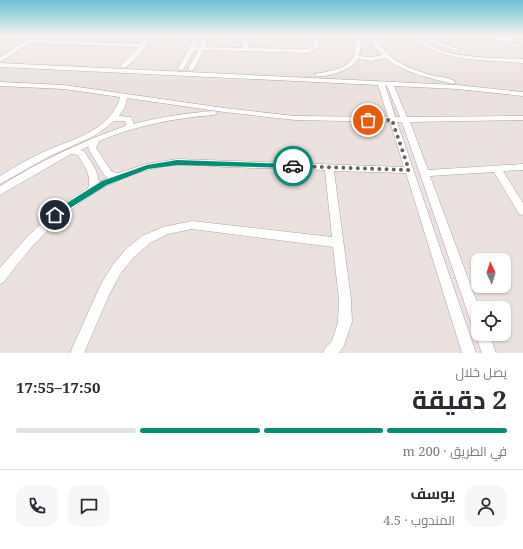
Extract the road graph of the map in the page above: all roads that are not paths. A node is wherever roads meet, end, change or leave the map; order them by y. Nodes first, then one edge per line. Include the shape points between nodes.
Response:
1 (11, 52) edge
2 (137, 52) edge
3 (190, 52) edge
4 (200, 52) edge
5 (359, 52) edge
6 (382, 52) edge
7 (445, 52) edge
8 (466, 52) edge
9 (386, 56) junction
10 (358, 57) junction
11 (482, 57) junction
12 (0, 60) edge
13 (523, 61) edge
14 (0, 65) edge
15 (123, 66) junction
16 (181, 68) junction
17 (191, 69) junction
18 (317, 75) junction
19 (453, 82) junction
20 (0, 83) edge
21 (381, 84) junction
22 (390, 84) junction
23 (523, 88) edge
24 (523, 94) edge
25 (124, 95) junction
26 (245, 113) junction
27 (523, 114) edge
28 (425, 117) junction
29 (355, 118) junction
30 (392, 118) junction
31 (404, 118) junction
32 (523, 118) edge
33 (112, 119) junction
34 (128, 129) junction
35 (95, 141) junction
36 (71, 151) junction
37 (329, 167) junction
38 (523, 167) edge
39 (496, 168) junction
40 (409, 170) junction
41 (425, 174) junction
42 (120, 176) junction
43 (0, 181) edge
44 (92, 190) junction
45 (0, 191) edge
46 (523, 211) edge
47 (338, 243) junction
48 (0, 278) edge
49 (471, 302) edge
50 (485, 341) edge
51 (77, 353) edge
52 (330, 353) edge
53 (469, 353) edge
54 (489, 353) edge

1 - 12 street
2 - 15 street
3 - 16 street
4 - 17 street
5 - 10 street
6 - 9 street
7 - 11 street via 464,57
8 - 11 street
9 - 10 street via 377,59
9 - 19 street via 412,70
10 - 18 street via 350,65
11 - 13 street
12 - 15 street
14 - 21 street
15 - 16 street
16 - 17 street
17 - 18 street
18 - 19 street
19 - 23 street
20 - 25 street via 64,87
20 - 29 street via 67,84 260,111
21 - 22 street
21 - 30 street
22 - 24 street via 457,87
22 - 31 street
25 - 26 street
25 - 33 street via 124,102
26 - 29 street via 295,118
26 - 34 street via 206,113
27 - 28 street
28 - 31 street
28 - 32 street
29 - 30 street
30 - 31 street
30 - 40 street
31 - 41 street
33 - 34 street via 128,120
33 - 43 street via 101,128 45,155
34 - 35 street
35 - 36 street
35 - 42 street via 92,148 107,172
36 - 44 street via 81,153 94,176
36 - 45 street
37 - 40 street
37 - 42 street via 177,162 147,167
37 - 47 street
38 - 39 street
39 - 41 street
39 - 46 street
40 - 53 street
41 - 49 street
42 - 44 street
44 - 48 street via 64,208 38,231
47 - 51 street via 192,225 157,234 123,258
47 - 52 street via 345,299 345,322 337,345
50 - 54 street

